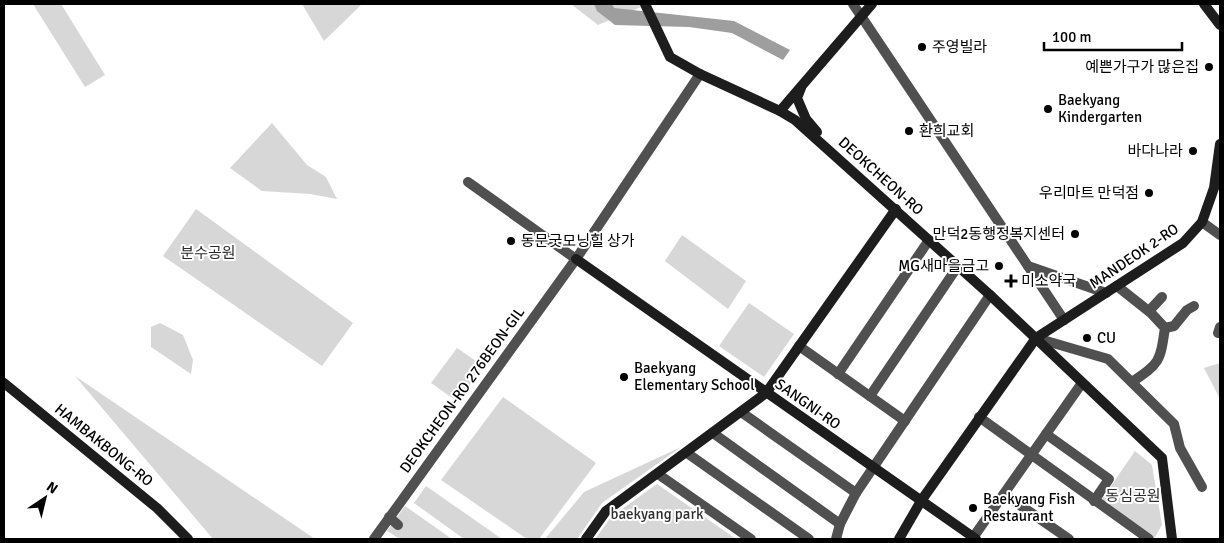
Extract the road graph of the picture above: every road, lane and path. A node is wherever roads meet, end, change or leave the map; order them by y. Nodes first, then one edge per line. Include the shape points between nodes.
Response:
1 (645, 4) edge
2 (853, 4) edge
3 (872, 4) edge
4 (1204, 4) edge
5 (862, 14) junction
6 (1220, 25) edge
7 (700, 74) junction
8 (802, 85) junction
9 (780, 111) junction
10 (1220, 147) edge
11 (836, 155) junction
12 (468, 182) dead end
13 (1217, 189) edge
14 (896, 209) junction
15 (1202, 222) junction
16 (1220, 235) edge
17 (929, 240) junction
18 (576, 258) junction
19 (958, 266) junction
20 (1028, 266) junction
21 (1117, 286) junction
22 (1106, 292) junction
23 (990, 295) junction
24 (1162, 297) dead end
25 (1194, 306) dead end
26 (1149, 311) junction
27 (1064, 320) junction
28 (1165, 328) junction
29 (1036, 338) junction
30 (799, 346) junction
31 (838, 374) junction
32 (1132, 382) junction
33 (4, 383) edge
34 (1082, 383) junction
35 (766, 393) junction
36 (870, 396) junction
37 (741, 412) junction
38 (979, 417) junction
39 (905, 421) junction
40 (713, 433) junction
41 (1046, 434) junction
42 (687, 453) junction
43 (1031, 455) junction
44 (872, 467) junction
45 (658, 474) junction
46 (1202, 487) dead end
47 (856, 493) junction
48 (1004, 494) junction
49 (1094, 500) junction
50 (921, 501) junction
51 (389, 518) junction
52 (398, 524) dead end
53 (840, 524) junction
54 (184, 538) edge
55 (374, 539) edge
56 (586, 539) edge
57 (751, 539) edge
58 (809, 539) edge
59 (836, 539) edge
60 (899, 539) edge
61 (974, 539) edge
62 (1069, 539) edge
63 (1149, 539) edge
64 (1172, 539) edge

1 - 7 main road, DEOKCHEON-RO via 670,57
2 - 5 street
3 - 5 main road
4 - 6 main road
5 - 8 main road
5 - 20 street
7 - 9 main road, DEOKCHEON-RO
7 - 18 street, DEOKCHEON-RO 276BEON-GIL
8 - 9 main road
8 - 11 main road via 797,98 806,119
9 - 11 main road, DEOKCHEON-RO
10 - 13 main road, MANDEOK 2-RO
11 - 14 main road, DEOKCHEON-RO
12 - 18 street
13 - 15 main road, MANDEOK 2-RO
14 - 17 main road, DEOKCHEON-RO
14 - 30 main road
15 - 16 street
15 - 21 main road, MANDEOK 2-RO via 1183,243
17 - 19 main road, DEOKCHEON-RO
17 - 31 street
18 - 35 main road, SANGNI-RO
18 - 51 street, DEOKCHEON-RO 276BEON-GIL
19 - 23 main road, DEOKCHEON-RO
19 - 36 street
20 - 22 street
20 - 27 street
21 - 22 main road, MANDEOK 2-RO
21 - 26 street
22 - 27 main road, MANDEOK 2-RO
23 - 29 main road, DEOKCHEON-RO
23 - 39 street
24 - 26 street
25 - 28 street via 1186,310 1174,326
26 - 28 street
27 - 29 main road, MANDEOK 2-RO
28 - 32 street via 1161,356
29 - 32 street via 1108,358
29 - 34 main road, DEOKCHEON-RO
29 - 38 main road
30 - 31 street
30 - 35 main road
31 - 36 street
32 - 46 street via 1174,424 1180,448
33 - 54 main road, HAMBAKBONG-RO via 157,508
34 - 41 street
34 - 64 main road, DEOKCHEON-RO via 1162,458
35 - 37 main road
35 - 44 main road, SANGNI-RO
36 - 39 street
37 - 40 main road
37 - 47 street
38 - 43 street
38 - 50 main road
39 - 44 street
40 - 42 main road
40 - 53 street
41 - 43 street
41 - 49 street via 1109,479
42 - 45 main road
42 - 58 street
43 - 48 street
43 - 49 street
44 - 47 street
44 - 50 main road, SANGNI-RO
45 - 56 main road via 606,510
45 - 57 street
47 - 53 street
48 - 61 street
48 - 62 street
49 - 63 street
50 - 60 main road
50 - 61 main road, SANGNI-RO
51 - 52 street
51 - 55 street, DEOKCHEON-RO 276BEON-GIL
53 - 59 street

